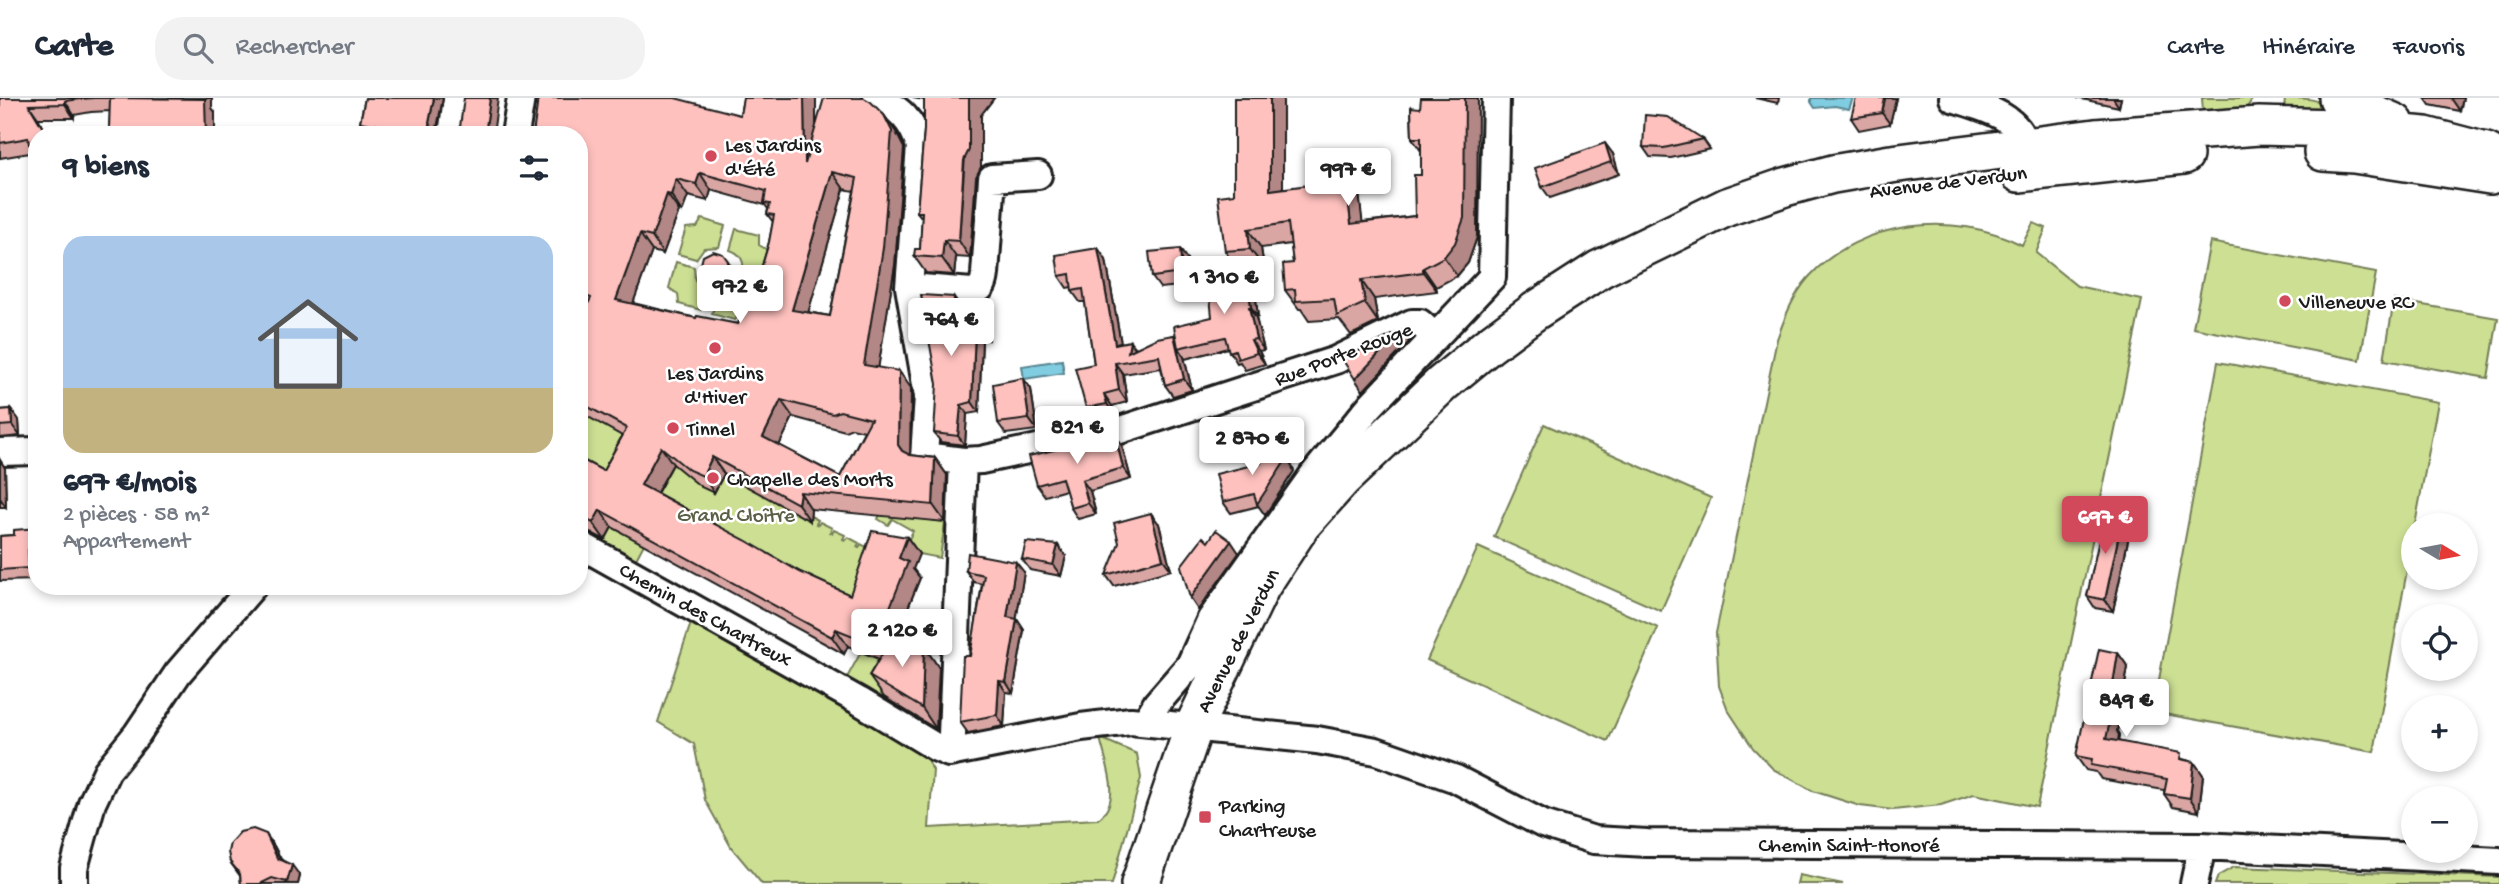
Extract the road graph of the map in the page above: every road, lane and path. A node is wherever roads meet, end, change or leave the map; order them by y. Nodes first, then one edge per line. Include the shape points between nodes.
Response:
1 (457, 98) edge
2 (521, 98) edge
3 (876, 98) edge
4 (1496, 98) edge
5 (1953, 98) edge
6 (2338, 98) edge
7 (2264, 112) edge
8 (453, 126) edge
9 (516, 126) edge
10 (2202, 131) edge
11 (2425, 135) junction
12 (2026, 147) junction
13 (2499, 159) edge
14 (1038, 175) dead end
15 (2499, 176) edge
16 (1674, 233) junction
17 (909, 287) junction
18 (1434, 337) junction
19 (28, 451) edge
20 (0, 452) edge
21 (964, 461) junction
22 (588, 549) edge
23 (245, 595) edge
24 (1146, 721) junction
25 (1206, 728) junction
26 (952, 735) dead end
27 (2202, 846) junction
28 (2499, 861) edge
29 (74, 884) edge
30 (1140, 884) edge
31 (1164, 884) edge
32 (2194, 884) edge

1 - 8 street
2 - 9 street
3 - 17 street via 906,116 920,146
4 - 18 street via 1492,277
5 - 12 street via 2010,121
6 - 11 main road
7 - 10 main road via 2254,135 2236,140
7 - 11 main road via 2338,128
10 - 12 main road, Avenue de Verdun
10 - 15 main road via 2280,150 2354,154
10 - 16 main road, Avenue de Verdun via 2097,156 1960,180 1789,203
11 - 13 main road
12 - 16 main road, Avenue de Verdun via 1833,174 1727,207
14 - 17 street via 992,178 984,284 979,289
16 - 25 main road, Avenue de Verdun via 1600,269 1535,311 1443,383 1343,478 1301,524 1261,586
17 - 21 street via 928,396 924,456
18 - 21 street, Rue Porte Rouge via 1420,323 1412,323 1336,360 1118,431
18 - 24 street via 1312,475 1211,619 1190,665
19 - 20 street
21 - 26 street
22 - 24 street, Chemin des Chartreux via 949,752 1081,727
23 - 29 street via 178,673 107,771 92,803
24 - 25 street, Chemin des Chartreux
25 - 27 street, Chemin Saint-Honoré via 1376,751 1456,779 1543,824 1594,840
25 - 30 main road, Avenue de Verdun
25 - 31 main road, Avenue de Verdun via 1200,774
27 - 28 street, Chemin Saint-Honoré
27 - 32 street

